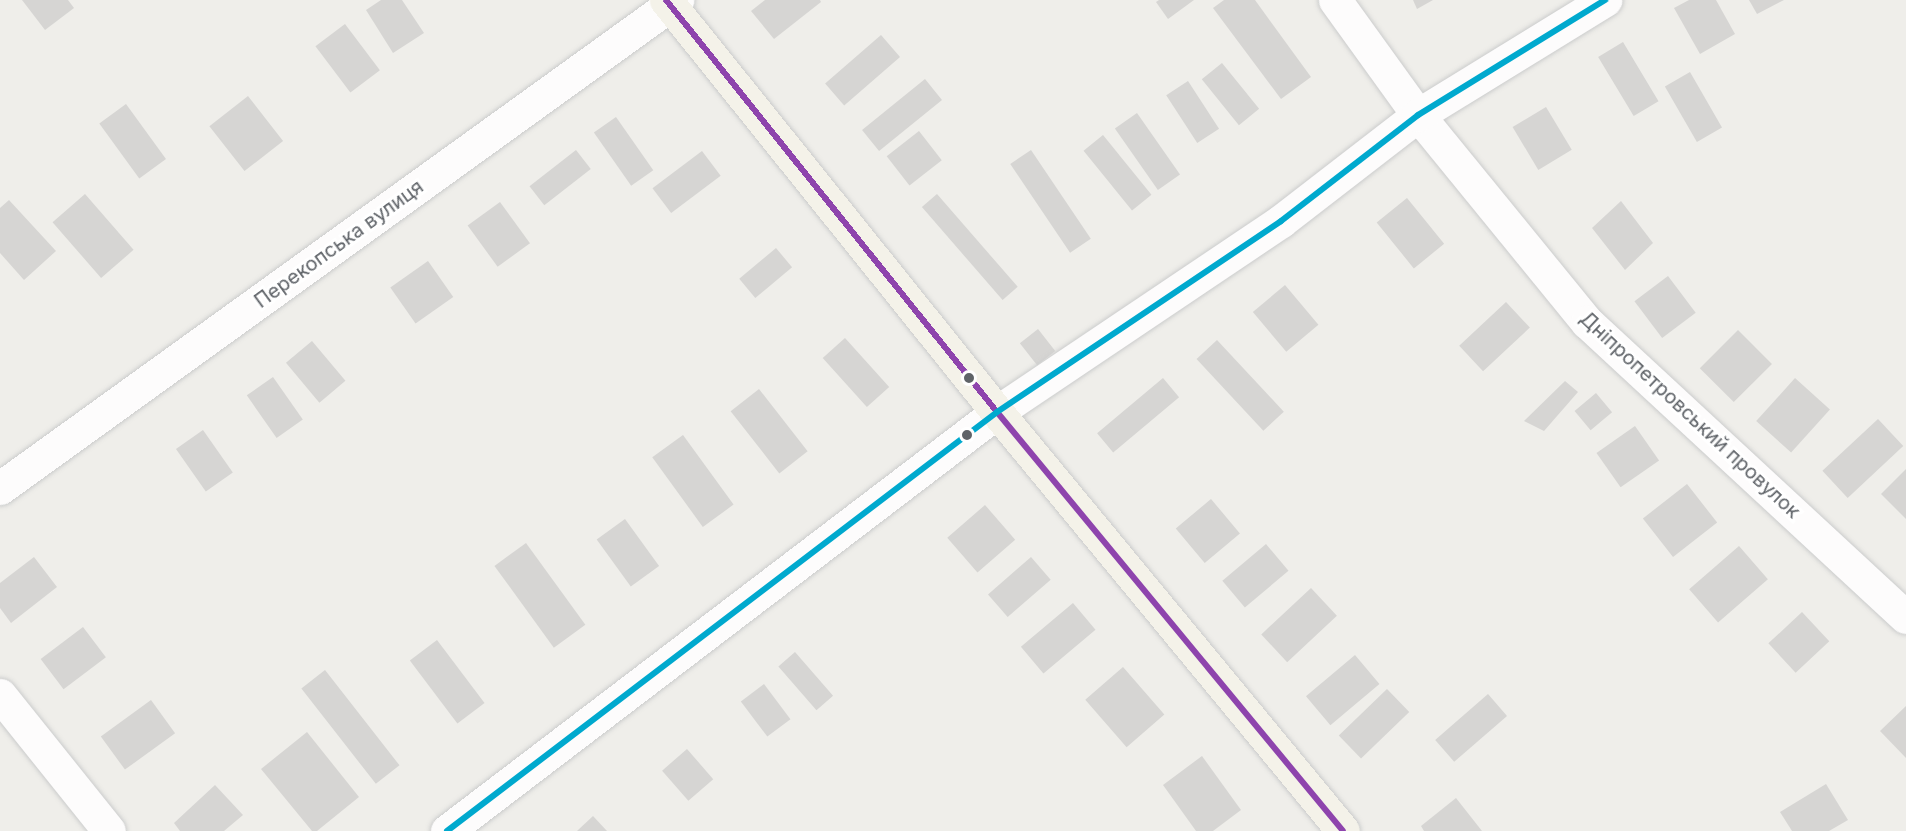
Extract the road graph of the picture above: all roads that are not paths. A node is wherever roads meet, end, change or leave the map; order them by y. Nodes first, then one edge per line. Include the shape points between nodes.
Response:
1 (1335, 0) edge
2 (1605, 0) edge
3 (671, 2) edge
4 (1418, 115) junction
5 (997, 412) junction
6 (0, 488) edge
7 (1906, 617) edge
8 (0, 695) edge
9 (1341, 830) edge
10 (109, 831) edge
11 (447, 831) edge

1 - 4 street, Дніпропетровський провулок
2 - 4 street
3 - 5 main road
3 - 6 street, Перекопська вулиця
4 - 5 street via 1281,221
4 - 7 street, Дніпропетровський провулок via 1587,322
5 - 9 main road
5 - 11 street
8 - 10 street

